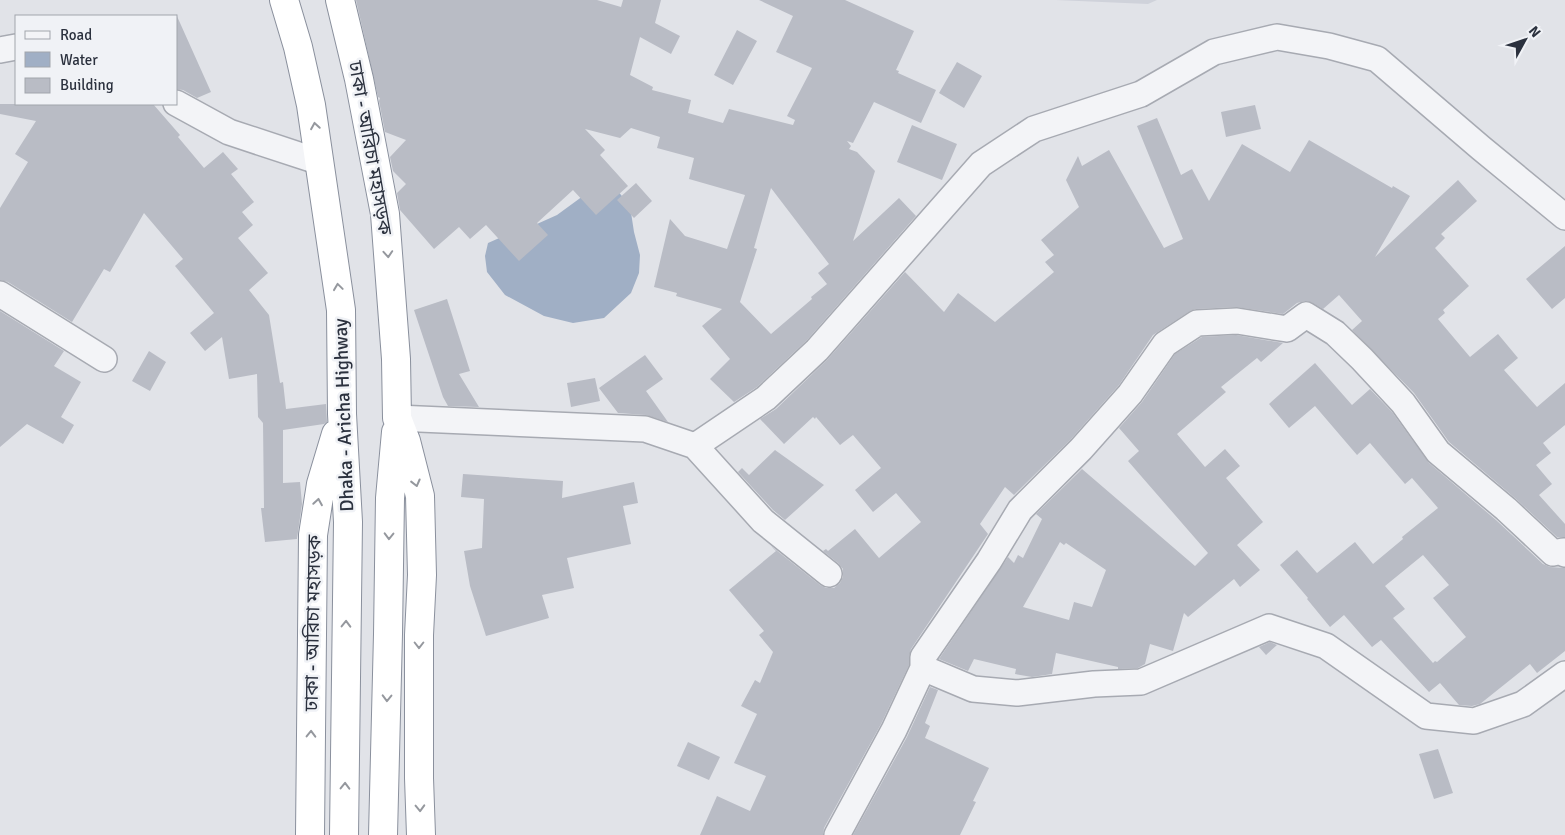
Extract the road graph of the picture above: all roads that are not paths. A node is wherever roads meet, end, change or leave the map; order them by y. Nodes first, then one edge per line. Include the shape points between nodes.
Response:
1 (284, 0) edge
2 (340, 0) edge
3 (15, 47) edge
4 (0, 50) edge
5 (178, 104) edge
6 (320, 162) junction
7 (1565, 217) edge
8 (0, 294) edge
9 (104, 359) dead end
10 (342, 414) junction
11 (397, 418) junction
12 (695, 446) junction
13 (1565, 554) edge
14 (829, 574) dead end
15 (923, 668) junction
16 (1565, 674) edge
17 (310, 835) edge
18 (344, 835) edge
19 (384, 835) edge
20 (421, 835) edge
21 (837, 835) edge

6 -> 1 highway, Dhaka - Aricha Highway via 311,105
2 -> 11 highway, ঢাকা - আরিচা মহাসড়ক via 385,214
3 - 4 street
5 - 6 street via 229,132
10 -> 6 highway, Dhaka - Aricha Highway via 341,310
7 - 12 street via 1377,59 1277,37 1214,52 1141,94 1034,129 981,164 818,350 766,398
8 - 9 street
17 -> 10 highway, ঢাকা - আরিচা মহাসড়ক via 313,535 321,484
18 -> 10 highway, Dhaka - Aricha Highway via 348,522
11 - 12 street via 645,429
11 -> 19 highway, ঢাকা - আরিচা মহাসড়ক via 390,498
11 -> 20 highway, ঢাকা - আরিচা মহাসড়ক via 420,496
12 - 14 street via 763,521
13 - 15 street via 1562,551 1553,553 1438,452 1403,403 1362,359 1334,333 1306,315 1287,329 1237,322 1198,323 1165,344 1130,394 1020,510 922,658
15 - 16 street via 972,689 1017,693 1141,682 1269,627 1326,646 1426,716 1474,721 1523,704
15 - 21 street via 894,730

